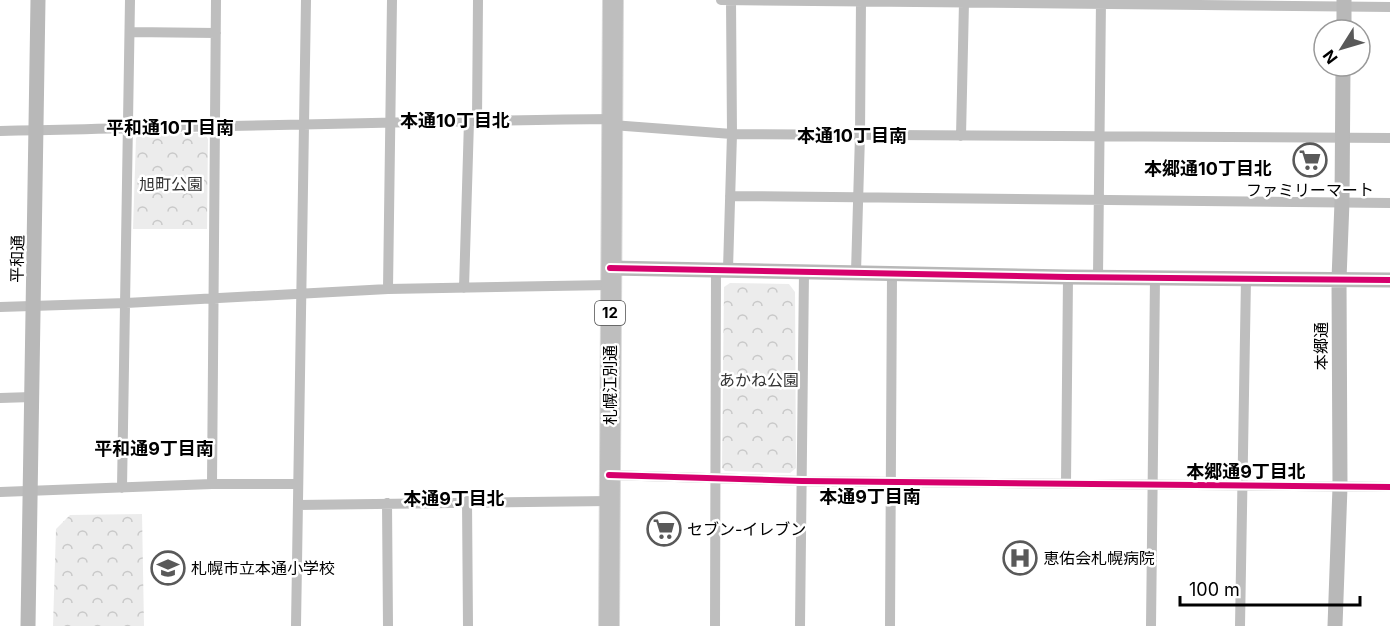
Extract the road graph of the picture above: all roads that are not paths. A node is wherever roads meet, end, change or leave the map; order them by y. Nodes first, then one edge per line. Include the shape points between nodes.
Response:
1 (38, 0) edge
2 (130, 0) edge
3 (216, 0) edge
4 (306, 0) edge
5 (392, 0) edge
6 (478, 0) edge
7 (613, 0) edge
8 (721, 0) edge
9 (731, 0) edge
10 (861, 0) edge
11 (964, 2) junction
12 (1101, 2) edge
13 (1344, 3) edge
14 (1390, 7) edge
15 (130, 32) junction
16 (216, 33) junction
17 (1343, 78) edge
18 (473, 121) junction
19 (613, 122) junction
20 (303, 123) junction
21 (391, 124) junction
22 (214, 125) junction
23 (128, 127) junction
24 (37, 130) junction
25 (0, 131) edge
26 (732, 134) junction
27 (860, 135) junction
28 (961, 136) junction
29 (1099, 137) junction
30 (1342, 138) junction
31 (1390, 138) edge
32 (730, 196) junction
33 (859, 198) junction
34 (1098, 201) junction
35 (1342, 202) junction
36 (1390, 203) edge
37 (722, 269) junction
38 (804, 272) junction
39 (856, 272) junction
40 (892, 274) junction
41 (610, 276) junction
42 (1098, 276) junction
43 (1068, 277) junction
44 (1155, 278) junction
45 (1246, 278) junction
46 (1339, 279) junction
47 (1390, 280) edge
48 (464, 288) junction
49 (388, 290) junction
50 (301, 294) junction
51 (214, 298) junction
52 (126, 303) junction
53 (0, 307) edge
54 (32, 307) junction
55 (32, 397) junction
56 (0, 398) edge
57 (609, 475) junction
58 (716, 477) junction
59 (802, 481) junction
60 (891, 482) junction
61 (1066, 483) junction
62 (212, 484) junction
63 (298, 484) junction
64 (1154, 485) junction
65 (1241, 485) junction
66 (1340, 487) junction
67 (1390, 487) edge
68 (122, 488) junction
69 (0, 492) edge
70 (29, 492) junction
71 (467, 501) junction
72 (609, 501) junction
73 (387, 503) junction
74 (298, 505) junction
75 (28, 626) edge
76 (296, 626) edge
77 (388, 626) edge
78 (468, 626) edge
79 (609, 626) edge
80 (716, 626) edge
81 (800, 626) edge
82 (890, 626) edge
83 (1151, 626) edge
84 (1240, 626) edge
85 (1335, 626) edge

1 - 24 street, 平和通
2 - 15 street
3 - 16 street
4 - 20 street
5 - 21 street
6 - 18 street
7 - 19 highway, 札幌江別通 / 12
8 - 9 street
9 - 10 street
9 - 26 street
10 - 11 street
10 - 27 street
11 - 12 street
11 - 28 street
12 - 13 street
12 - 29 street
13 - 14 street
15 - 16 street
15 - 23 street
16 - 22 street
17 - 30 street, 本郷通
18 - 19 street
18 - 21 street
18 - 48 street
19 - 26 street
19 - 41 highway, 札幌江別通 / 12
20 - 21 street
20 - 22 street
20 - 50 street
21 - 49 street
22 - 23 street
22 - 51 street
23 - 24 street
23 - 52 street
24 - 25 street
24 - 54 street, 平和通
26 - 27 street
26 - 32 street
27 - 28 street
27 - 33 street
28 - 29 street
29 - 30 street
29 - 34 street
30 - 31 street
30 - 35 street, 本郷通
32 - 33 street
32 - 37 street
33 - 34 street
33 - 39 street
34 - 35 street
34 - 42 street
35 - 36 street
35 - 46 street, 本郷通
37 - 38 street
37 - 41 street
37 - 58 street
38 - 39 street
38 - 59 street
39 - 40 street
40 - 43 street
40 - 60 street
41 - 48 street
41 - 57 highway, 札幌江別通 / 12
42 - 43 street
42 - 44 street
43 - 61 street
44 - 45 street
44 - 64 street
45 - 46 street
45 - 65 street
46 - 47 street
46 - 66 street, 本郷通
48 - 49 street
49 - 50 street
50 - 51 street
50 - 63 street
51 - 52 street
51 - 62 street
52 - 54 street
52 - 68 street
53 - 54 street
54 - 55 street, 平和通
55 - 56 street
55 - 70 street, 平和通
57 - 58 street
57 - 72 highway, 札幌江別通 / 12
58 - 59 street
58 - 80 street
59 - 60 street
59 - 81 street
60 - 61 street
60 - 82 street
61 - 64 street
62 - 63 street
62 - 68 street
63 - 74 street
64 - 65 street
64 - 83 street
65 - 66 street
65 - 84 street
66 - 67 street
66 - 85 street, 本郷通
68 - 70 street
69 - 70 street
70 - 75 street, 平和通
71 - 72 street
71 - 73 street
71 - 78 street
72 - 79 highway, 札幌江別通 / 12
73 - 74 street
73 - 77 street
74 - 76 street

